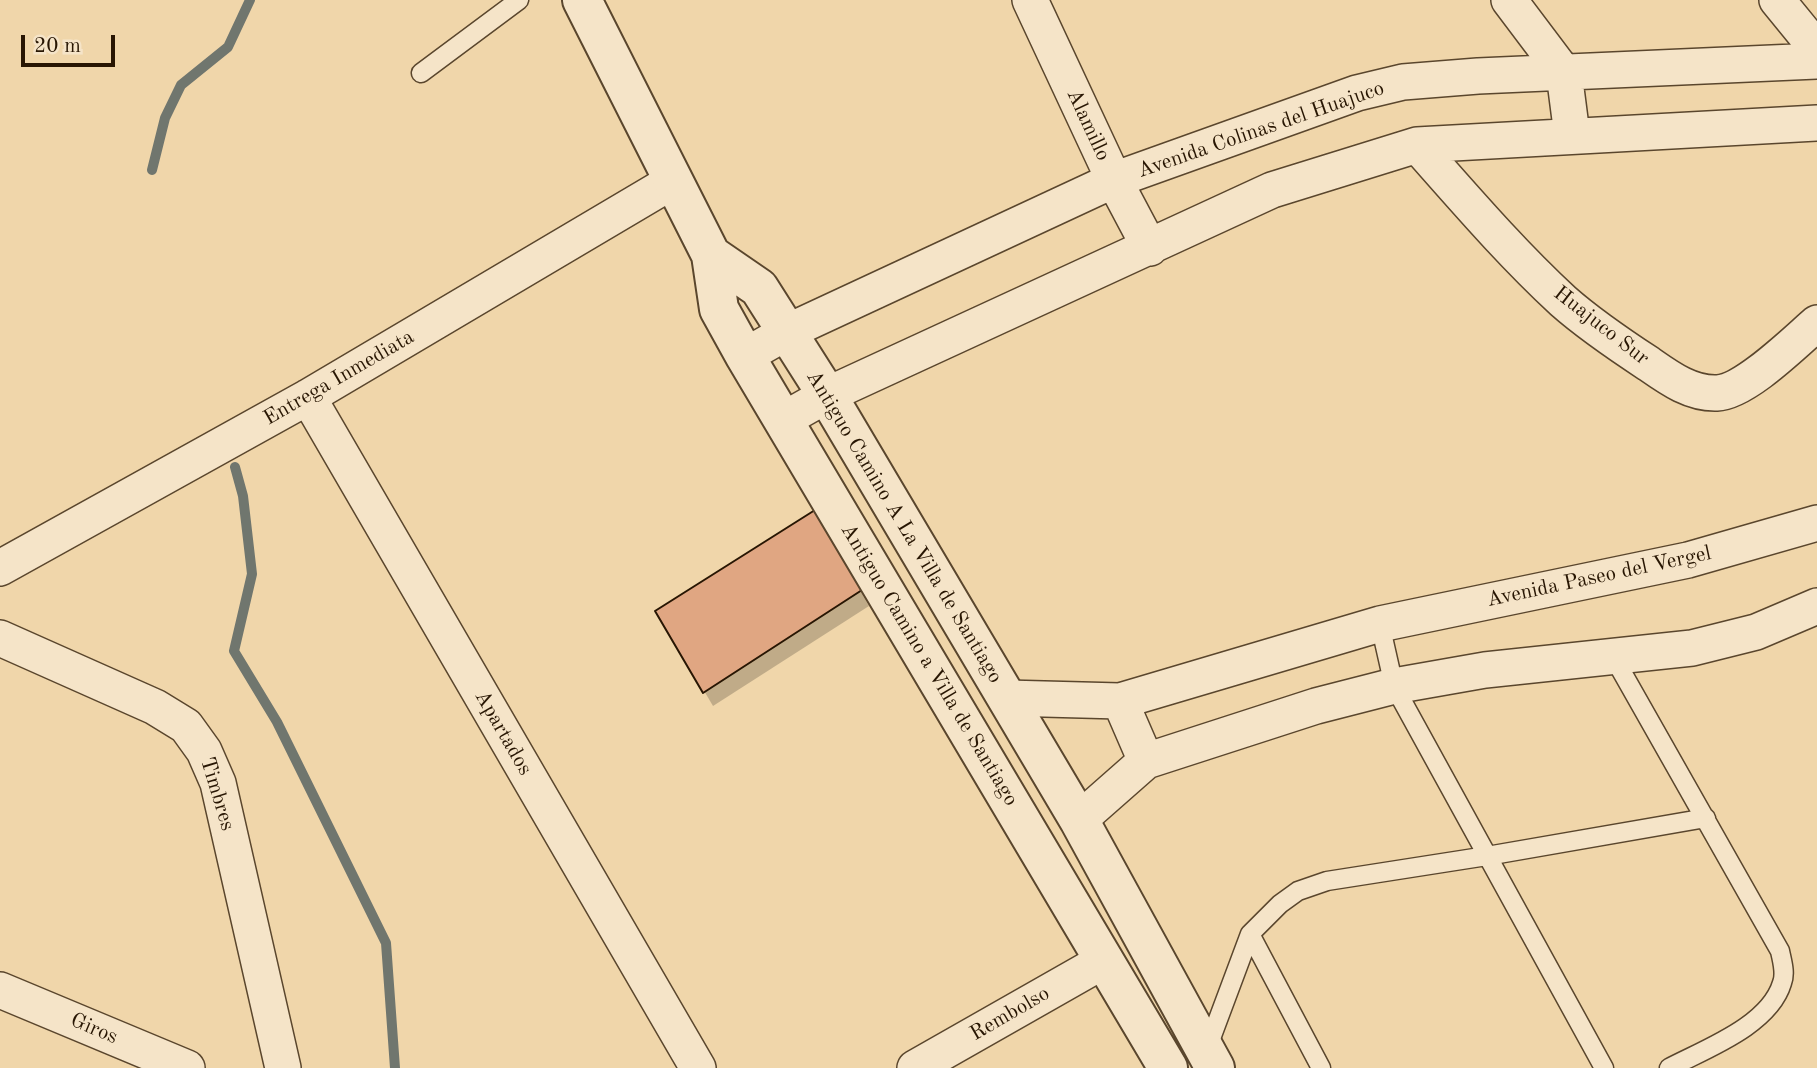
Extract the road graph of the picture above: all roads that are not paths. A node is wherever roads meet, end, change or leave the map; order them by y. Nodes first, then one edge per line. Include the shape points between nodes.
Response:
1 (519, 0) edge
2 (582, 0) edge
3 (1030, 0) edge
4 (1509, 0) edge
5 (1777, 0) edge
6 (1817, 49) edge
7 (1817, 61) edge
8 (421, 73) dead end
9 (1564, 73) junction
10 (1817, 123) edge
11 (1572, 135) junction
12 (1417, 145) junction
13 (1114, 180) junction
14 (673, 181) junction
15 (1150, 248) junction
16 (711, 255) junction
17 (1817, 323) edge
18 (787, 332) junction
19 (745, 356) junction
20 (827, 395) junction
21 (308, 397) junction
22 (783, 420) junction
23 (1817, 523) edge
24 (0, 568) edge
25 (1817, 606) edge
26 (1380, 624) junction
27 (0, 638) edge
28 (1614, 658) junction
29 (1394, 686) junction
30 (1006, 698) junction
31 (1120, 701) junction
32 (1146, 761) junction
33 (1706, 818) junction
34 (1079, 820) junction
35 (1487, 856) junction
36 (1250, 934) junction
37 (1105, 960) junction
38 (0, 990) edge
39 (1211, 1060) edge
40 (187, 1068) edge
41 (283, 1068) edge
42 (698, 1068) edge
43 (915, 1068) edge
44 (1168, 1068) edge
45 (1321, 1068) edge
46 (1604, 1068) edge
47 (1669, 1068) edge

1 - 8 lane
2 - 14 street, Antiguo Camino A La Villa de Santiago
3 - 13 street, Alamillo
4 - 9 street
5 - 6 street
7 - 9 street, Avenida Colinas del Huajuco
9 - 11 street
9 - 13 street, Avenida Colinas del Huajuco via 1403,82 1357,93
10 - 11 street
11 - 12 street
12 - 15 street via 1272,190
12 - 17 street, Huajuco Sur via 1564,302 1679,384 1718,393 1737,387
13 - 15 street, Alamillo
13 - 18 street, Avenida Colinas del Huajuco
14 - 16 street, Antiguo Camino A La Villa de Santiago
14 - 21 street, Entrega Inmediata
15 - 20 street
16 - 18 street, Antiguo Camino A La Villa de Santiago via 760,288
16 - 19 street, Antiguo Camino a Villa de Santiago via 719,309
18 - 19 street, Avenida Colinas del Huajuco
18 - 20 street, Antiguo Camino A La Villa de Santiago
19 - 22 street, Antiguo Camino a Villa de Santiago
20 - 22 street
20 - 30 street, Antiguo Camino A La Villa de Santiago
21 - 24 street, Entrega Inmediata
21 - 42 street, Apartados
22 - 37 street, Antiguo Camino a Villa de Santiago
23 - 26 street, Avenida Paseo del Vergel via 1688,560
25 - 28 street via 1756,632 1692,648
26 - 29 lane
26 - 31 street, Avenida Paseo del Vergel
27 - 41 street, Timbres via 155,707 186,726 204,751 218,783
28 - 29 street via 1485,670
28 - 33 lane
29 - 32 street via 1260,722
29 - 35 lane
30 - 31 street, Avenida Paseo del Vergel
30 - 34 street, Antiguo Camino A La Villa de Santiago
31 - 32 street
32 - 34 street
33 - 35 lane
33 - 47 lane via 1780,951 1783,983 1754,1023
34 - 39 street, Antiguo Camino A La Villa de Santiago
35 - 36 lane via 1327,881 1298,891
35 - 46 lane
36 - 39 lane
36 - 45 lane
37 - 43 street, Rembolso
37 - 44 street, Antiguo Camino a Villa de Santiago
38 - 40 street, Giros

